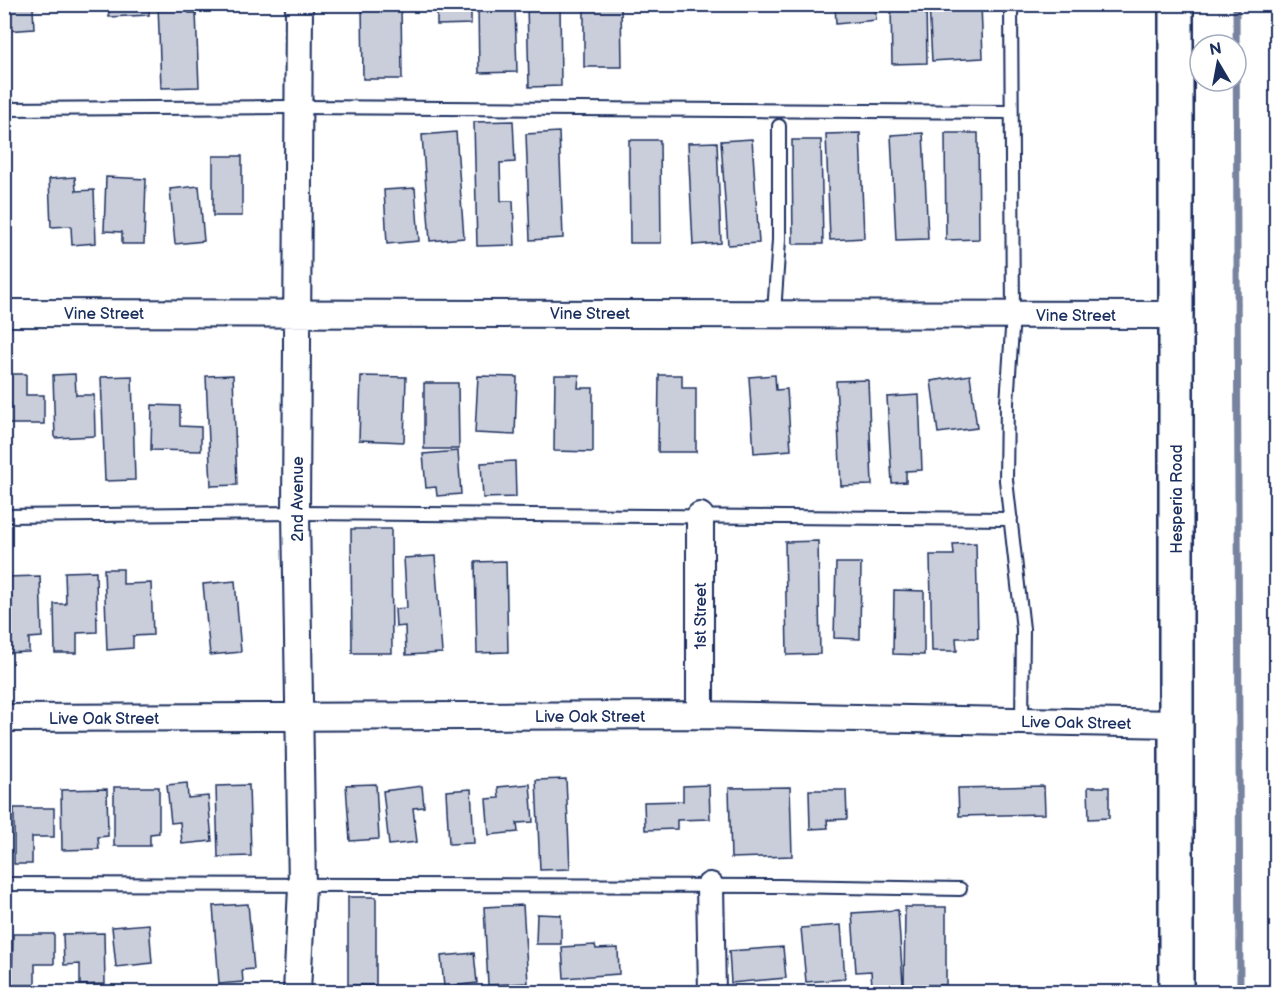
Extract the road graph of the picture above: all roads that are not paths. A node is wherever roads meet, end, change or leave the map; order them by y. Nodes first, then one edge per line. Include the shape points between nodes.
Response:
1 (299, 4) edge
2 (1011, 4) edge
3 (1176, 4) edge
4 (298, 107) junction
5 (4, 109) edge
6 (1010, 112) junction
7 (779, 126) dead end
8 (4, 313) edge
9 (298, 313) junction
10 (774, 313) junction
11 (1013, 315) junction
12 (1176, 315) junction
13 (296, 513) junction
14 (4, 516) edge
15 (700, 516) junction
16 (1011, 519) junction
17 (700, 715) junction
18 (298, 717) junction
19 (4, 718) edge
20 (1022, 721) junction
21 (1176, 724) junction
22 (4, 884) edge
23 (710, 886) junction
24 (302, 887) junction
25 (960, 889) dead end
26 (297, 993) edge
27 (712, 993) edge
28 (1176, 993) edge

1 - 4 street, 2nd Avenue
2 - 6 lane
3 - 12 main road, Hesperia Road
4 - 5 lane
4 - 6 lane
4 - 9 street, 2nd Avenue
6 - 11 lane
7 - 10 lane via 779,240
8 - 9 street, Vine Street
9 - 10 street, Vine Street
9 - 13 street, 2nd Avenue
10 - 11 street, Vine Street
11 - 12 street, Vine Street
11 - 16 lane via 1006,480
12 - 21 main road, Hesperia Road
13 - 14 lane
13 - 15 lane
13 - 18 street, 2nd Avenue
15 - 16 lane
15 - 17 street, 1st Street
16 - 20 lane via 1023,629
17 - 18 street, Live Oak Street
17 - 20 street, Live Oak Street
18 - 19 street, Live Oak Street
18 - 24 street, 2nd Avenue
20 - 21 street, Live Oak Street
21 - 28 main road, Hesperia Road
22 - 24 lane
23 - 24 lane
23 - 25 lane
23 - 27 street
24 - 26 street, 2nd Avenue

